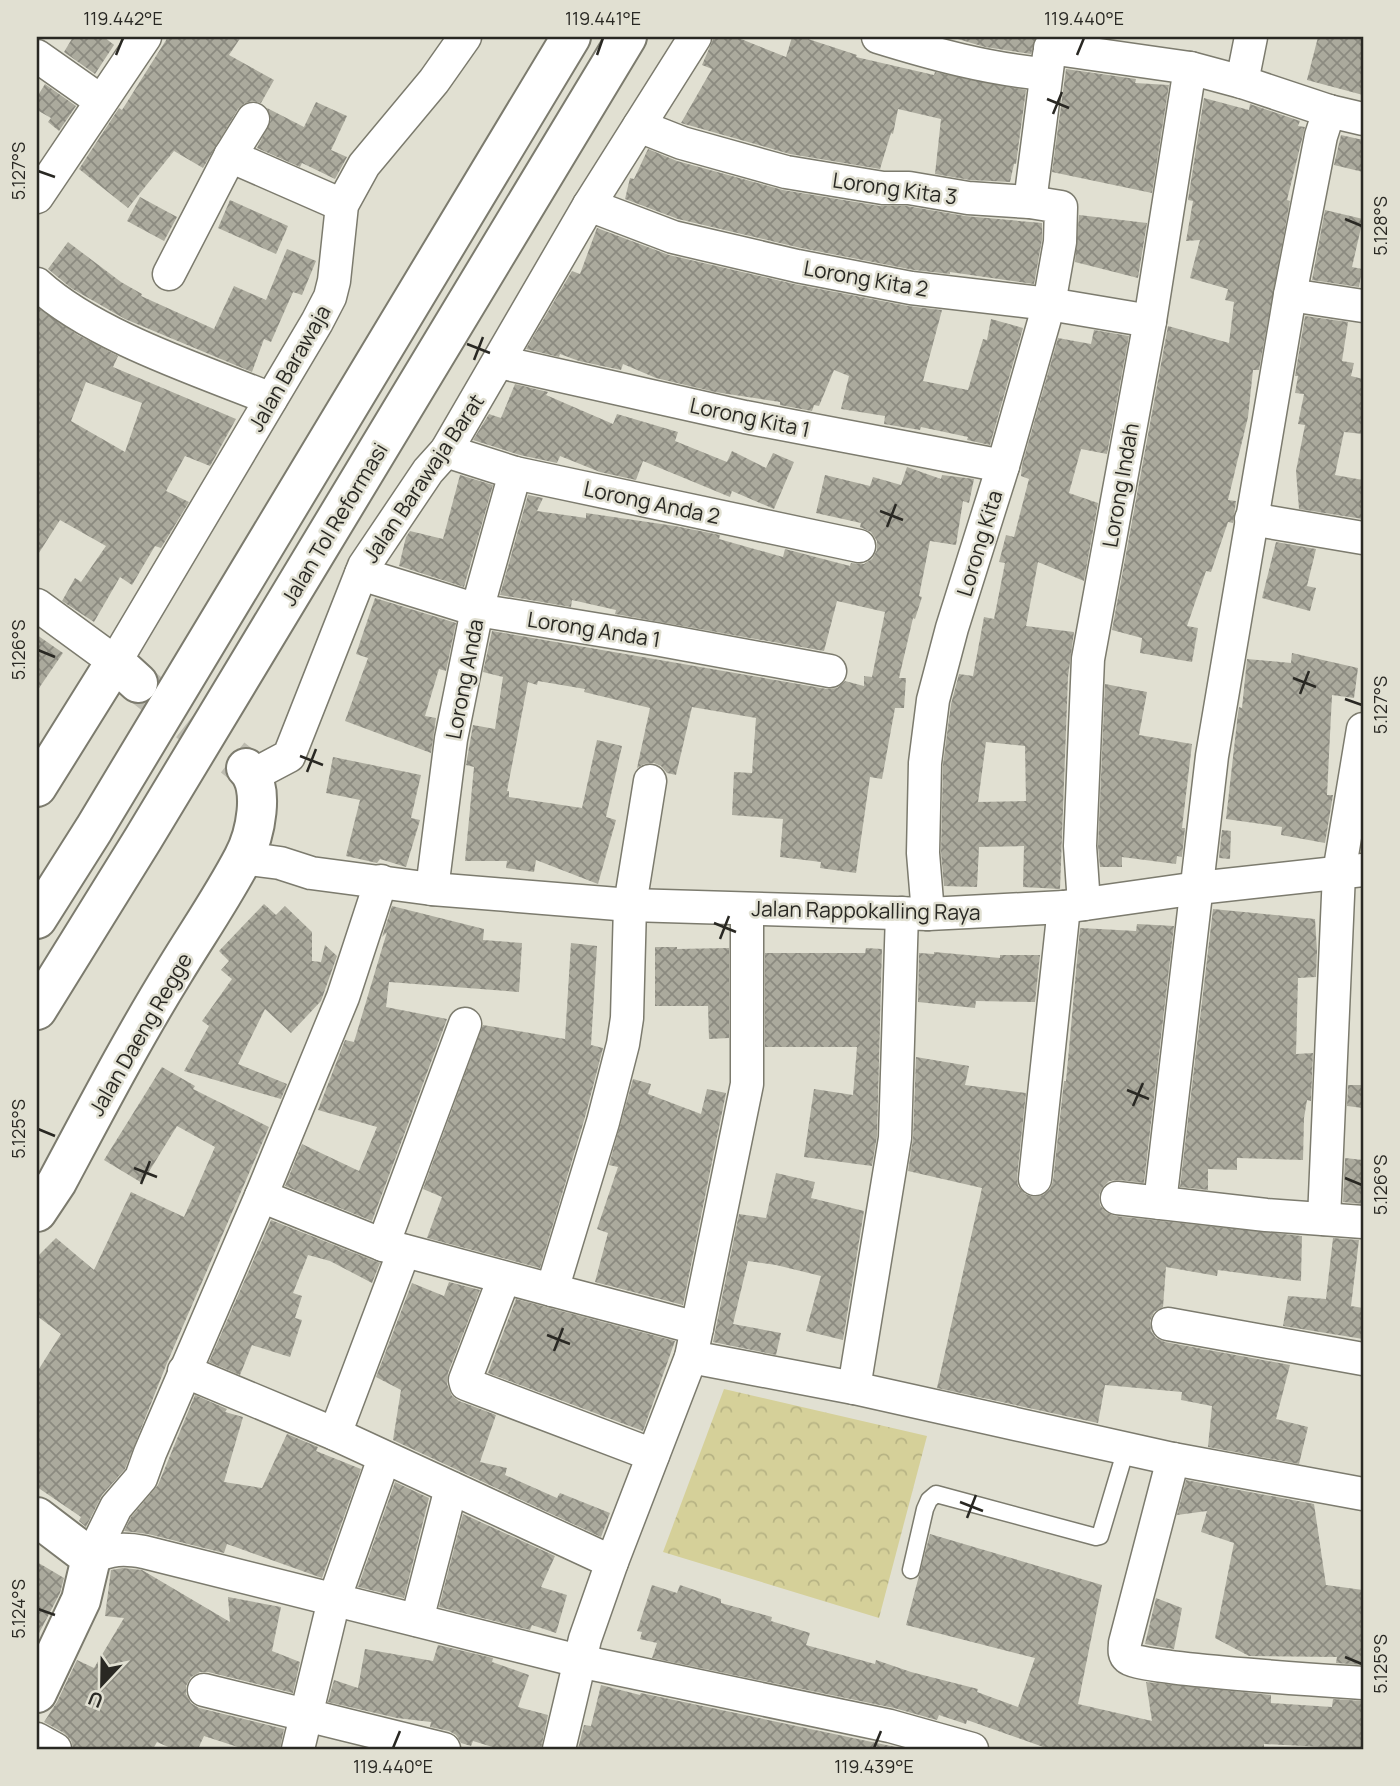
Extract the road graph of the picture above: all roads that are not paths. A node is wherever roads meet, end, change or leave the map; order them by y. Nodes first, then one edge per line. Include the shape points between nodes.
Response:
1 (145, 37) edge
2 (466, 37) edge
3 (571, 37) edge
4 (627, 37) edge
5 (695, 37) edge
6 (878, 37) edge
7 (1251, 37) edge
8 (1049, 53) edge
9 (37, 56) edge
10 (1190, 68) junction
11 (1242, 82) junction
12 (101, 101) junction
13 (1329, 111) junction
14 (253, 119) dead end
15 (1363, 119) edge
16 (639, 126) junction
17 (230, 156) junction
18 (37, 197) edge
19 (1030, 202) junction
20 (342, 205) junction
21 (589, 205) junction
22 (169, 274) dead end
23 (37, 284) edge
24 (1290, 295) junction
25 (1049, 304) junction
26 (1363, 306) edge
27 (1150, 321) junction
28 (499, 362) junction
29 (271, 399) junction
30 (446, 450) junction
31 (1003, 466) junction
32 (515, 473) junction
33 (1251, 519) junction
34 (1363, 538) edge
35 (859, 546) dead end
36 (361, 574) junction
37 (37, 605) edge
38 (477, 611) junction
39 (830, 671) dead end
40 (127, 673) junction
41 (1363, 729) edge
42 (250, 771) joint
43 (650, 781) dead end
44 (37, 787) edge
45 (243, 858) junction
46 (1351, 871) edge
47 (381, 881) junction
48 (432, 888) junction
49 (1198, 888) junction
50 (630, 905) junction
51 (1074, 906) junction
52 (747, 909) junction
53 (915, 914) junction
54 (37, 919) edge
55 (37, 1010) edge
56 (465, 1024) dead end
57 (1035, 1179) dead end
58 (261, 1196) junction
59 (1117, 1198) dead end
60 (1160, 1203) junction
61 (37, 1212) edge
62 (1324, 1219) junction
63 (1363, 1222) edge
64 (393, 1248) junction
65 (504, 1278) junction
66 (552, 1290) junction
67 (1168, 1324) dead end
68 (694, 1342) junction
69 (1363, 1359) edge
70 (184, 1371) junction
71 (854, 1388) junction
72 (335, 1434) junction
73 (1126, 1449) junction
74 (653, 1455) junction
75 (383, 1458) junction
76 (1173, 1459) junction
77 (451, 1488) junction
78 (1363, 1494) edge
79 (37, 1517) edge
80 (91, 1558) junction
81 (612, 1562) junction
82 (911, 1570) dead end
83 (334, 1600) junction
84 (417, 1620) junction
85 (579, 1661) junction
86 (1363, 1683) edge
87 (204, 1689) dead end
88 (37, 1693) edge
89 (307, 1715) junction
90 (37, 1739) edge
91 (55, 1749) edge
92 (298, 1749) edge
93 (444, 1749) edge
94 (559, 1749) edge
95 (972, 1749) edge

1 - 12 street
2 - 20 street, Jalan Barawaja via 364,164
3 - 54 main road
4 - 55 main road, Jalan Tol Reformasi
5 - 16 street, Jalan Barawaja Barat
6 - 8 street via 939,56 1021,72
7 - 11 street
8 - 10 street
8 - 19 street
9 - 12 street
10 - 11 street
10 - 27 street, Lorong Indah
11 - 13 street
12 - 18 street
13 - 15 street
13 - 24 street
14 - 17 street
16 - 19 street, Lorong Kita 3 via 682,144 786,172 883,188
16 - 21 street, Jalan Barawaja Barat
17 - 20 street
17 - 22 street
19 - 25 street, Lorong Kita via 1061,207
20 - 29 street, Jalan Barawaja via 330,297
21 - 25 street, Lorong Kita 2 via 673,237 797,266 911,288
21 - 28 street, Jalan Barawaja Barat
23 - 29 street via 116,334
24 - 26 street
24 - 33 street
25 - 27 street, Lorong Kita 2
25 - 31 street, Lorong Kita
27 - 51 street, Lorong Indah via 1088,660
28 - 30 street, Jalan Barawaja Barat
28 - 31 street, Lorong Kita 1 via 745,417
29 - 40 street, Jalan Barawaja
30 - 32 street, Lorong Anda 2
30 - 36 street, Jalan Barawaja Barat
31 - 53 street, Lorong Kita via 933,700
32 - 35 street, Lorong Anda 2
32 - 38 street, Lorong Anda
33 - 34 street
33 - 49 street via 1212,756
36 - 38 street, Lorong Anda 1
36 - 42 street, Jalan Barawaja Barat via 289,756
37 - 40 street
38 - 39 street, Lorong Anda 1
38 - 48 street, Lorong Anda via 451,739
40 - 44 main road
41 - 46 street
42 - 45 main road, Jalan Daeng Regge via 256,820
43 - 50 street
45 - 47 street, Jalan Rappokalling Raya via 311,873
45 - 61 main road, Jalan Daeng Regge
46 - 49 street, Jalan Rappokalling Raya
46 - 62 street
47 - 48 street, Jalan Rappokalling Raya
47 - 58 street via 343,997
48 - 50 street, Jalan Rappokalling Raya
49 - 51 street, Jalan Rappokalling Raya
49 - 60 street
50 - 52 street, Jalan Rappokalling Raya
50 - 66 street via 623,1044
51 - 53 street, Jalan Rappokalling Raya
51 - 57 street, Lorong Indah
52 - 53 street, Jalan Rappokalling Raya
52 - 68 street via 747,1084
53 - 71 street, Lorong Kita via 895,1138
56 - 64 street
58 - 64 street
58 - 70 street
59 - 60 street
60 - 62 street
62 - 63 street
64 - 65 street
64 - 72 street
65 - 66 street
65 - 74 street via 466,1384
66 - 68 street
67 - 69 street
68 - 71 street
68 - 74 street
70 - 72 street
70 - 80 street via 141,1478 116,1507
71 - 73 street
72 - 75 street
73 - 76 street
73 - 82 lane via 1100,1536 936,1494 925,1509
74 - 81 street
75 - 77 street
75 - 83 street
76 - 78 street
76 - 86 street via 1125,1643 1128,1658 1194,1670
77 - 81 street
77 - 84 street
79 - 80 main road
80 - 83 street via 110,1549 124,1549
80 - 88 main road via 81,1600
81 - 85 street
83 - 84 street
83 - 89 street
84 - 85 street
85 - 94 street
85 - 95 street via 890,1726
87 - 89 street
89 - 92 street
89 - 93 street
90 - 91 street

